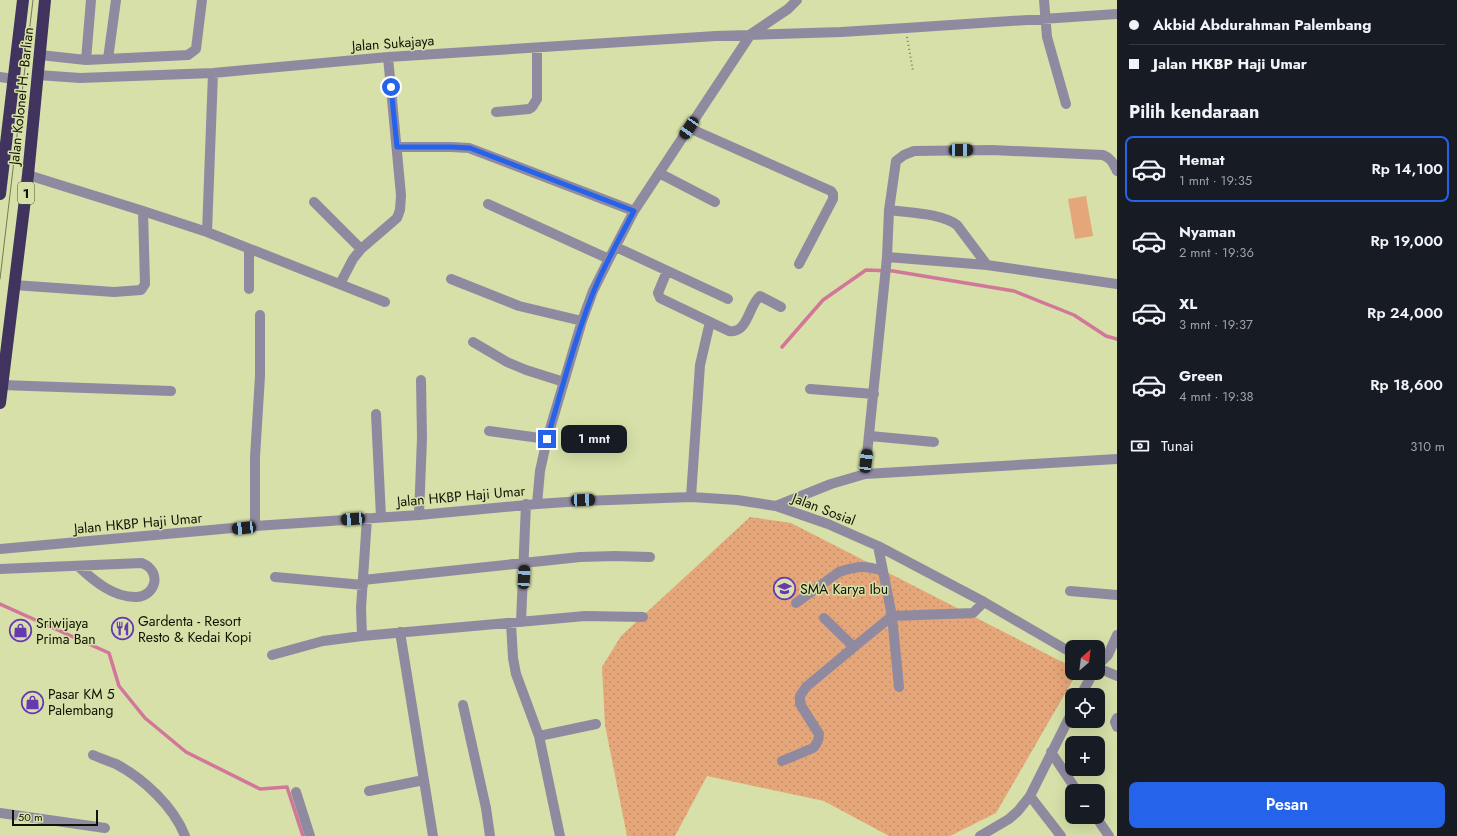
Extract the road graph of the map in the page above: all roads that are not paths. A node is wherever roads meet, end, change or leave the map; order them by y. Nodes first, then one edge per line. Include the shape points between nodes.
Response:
1 (22, 0) edge
2 (45, 0) edge
3 (91, 0) edge
4 (116, 0) edge
5 (202, 0) edge
6 (797, 0) edge
7 (1044, 0) edge
8 (1117, 14) edge
9 (1045, 19) junction
10 (751, 34) junction
11 (537, 48) junction
12 (40, 55) junction
13 (388, 57) junction
14 (108, 59) junction
15 (86, 60) junction
16 (213, 73) junction
17 (38, 75) junction
18 (0, 77) edge
19 (13, 79) junction
20 (1066, 104) dead end
21 (496, 112) dead end
22 (689, 128) junction
23 (397, 147) junction
24 (1117, 171) edge
25 (659, 173) junction
26 (28, 174) junction
27 (0, 194) edge
28 (314, 202) dead end
29 (715, 202) dead end
30 (488, 204) dead end
31 (889, 210) junction
32 (144, 211) junction
33 (634, 211) junction
34 (207, 232) junction
35 (616, 247) junction
36 (249, 249) junction
37 (361, 249) junction
38 (887, 257) junction
39 (609, 259) junction
40 (799, 264) dead end
41 (987, 265) junction
42 (667, 270) junction
43 (451, 279) dead end
44 (340, 284) junction
45 (1117, 284) edge
46 (14, 285) junction
47 (249, 289) dead end
48 (728, 299) dead end
49 (385, 302) dead end
50 (781, 307) dead end
51 (260, 315) dead end
52 (582, 321) junction
53 (710, 322) junction
54 (473, 342) dead end
55 (421, 380) dead end
56 (564, 382) junction
57 (2, 385) junction
58 (810, 389) dead end
59 (171, 391) dead end
60 (874, 394) junction
61 (0, 403) edge
62 (376, 414) dead end
63 (489, 431) dead end
64 (870, 436) junction
65 (547, 439) junction
66 (934, 442) dead end
67 (1117, 458) edge
68 (865, 474) junction
69 (691, 497) junction
70 (526, 504) junction
71 (537, 504) junction
72 (776, 506) junction
73 (419, 515) junction
74 (381, 517) junction
75 (367, 518) junction
76 (255, 526) junction
77 (878, 546) junction
78 (0, 549) edge
79 (650, 557) dead end
80 (525, 562) junction
81 (78, 566) junction
82 (0, 569) edge
83 (883, 571) junction
84 (275, 577) dead end
85 (363, 582) junction
86 (1070, 591) dead end
87 (1117, 595) edge
88 (984, 602) junction
89 (796, 603) dead end
90 (892, 616) junction
91 (643, 617) dead end
92 (824, 618) dead end
93 (516, 622) junction
94 (400, 632) junction
95 (1117, 635) edge
96 (362, 636) junction
97 (854, 647) junction
98 (1065, 649) edge
99 (272, 655) dead end
100 (1105, 658) edge
101 (1105, 670) edge
102 (1117, 676) edge
103 (899, 687) dead end
104 (463, 705) dead end
105 (1117, 718) edge
106 (596, 724) dead end
107 (1065, 725) edge
108 (1117, 728) edge
109 (539, 736) junction
110 (1051, 752) junction
111 (93, 755) dead end
112 (782, 761) dead end
113 (424, 780) junction
114 (1072, 784) edge
115 (368, 790) dead end
116 (296, 792) dead end
117 (1030, 796) junction
118 (0, 813) edge
119 (1101, 824) edge
120 (105, 828) dead end
121 (185, 836) edge
122 (310, 836) edge
123 (433, 836) edge
124 (490, 836) edge
125 (560, 836) edge
126 (980, 836) edge
127 (1061, 836) edge
128 (1109, 836) edge

1 - 19 highway, Jalan Kolonel H. Barlian / 1
2 - 12 highway, Jalan Kolonel H. Barlian / 1
3 - 15 street
4 - 14 street
5 - 14 street via 196,49 193,52 184,55
6 - 10 street, Jalan HKBP Haji Umar
7 - 9 street
8 - 9 street, Jalan Sukajaya
9 - 10 street, Jalan Sukajaya via 841,32
9 - 20 street via 1047,37
10 - 11 street, Jalan Sukajaya
10 - 22 street, Jalan HKBP Haji Umar
11 - 13 street, Jalan Sukajaya
11 - 21 street via 535,102 529,109
12 - 15 street
12 - 17 highway, Jalan Kolonel H. Barlian / 1
13 - 16 street, Jalan Sukajaya
13 - 23 street
14 - 15 street
16 - 17 street, Jalan Sukajaya via 80,78
16 - 34 street
17 - 26 highway, Jalan Kolonel H. Barlian / 1
18 - 19 street
19 - 27 highway, Jalan Kolonel H. Barlian / 1
22 - 25 street, Jalan HKBP Haji Umar
22 - 40 street via 831,191 832,199
23 - 33 street via 470,148
23 - 37 street via 401,195 399,215
24 - 31 street via 1110,159 1103,155 992,150 914,151 896,161
25 - 29 street
25 - 33 street, Jalan HKBP Haji Umar
26 - 32 street
26 - 46 highway, Jalan Kolonel H. Barlian / 1
28 - 37 street
30 - 39 street
31 - 38 street
31 - 41 street via 945,218 957,225
32 - 34 street
32 - 46 street via 145,284 141,290 114,292
33 - 35 street, Jalan HKBP Haji Umar
34 - 36 street
35 - 39 street, Jalan HKBP Haji Umar
35 - 42 street
36 - 44 street
36 - 47 street
37 - 44 street
38 - 41 street
38 - 60 street
39 - 52 street, Jalan HKBP Haji Umar
41 - 45 street
42 - 48 street
42 - 53 street via 659,297
43 - 52 street via 519,306
44 - 49 street
46 - 57 highway, Jalan Kolonel H. Barlian / 1
50 - 53 street via 758,297 741,328 736,331 729,331
51 - 76 street
52 - 56 street, Jalan HKBP Haji Umar
53 - 69 street via 700,365
54 - 56 street via 513,365
55 - 73 street
56 - 65 street, Jalan HKBP Haji Umar
57 - 59 street
57 - 61 highway, 1
58 - 60 street
60 - 64 street
62 - 74 street
63 - 65 street
64 - 66 street
64 - 68 street
65 - 71 street, Jalan HKBP Haji Umar via 540,471
67 - 68 street
68 - 72 street via 831,484
69 - 71 street, Jalan Sosial
69 - 72 street, Jalan Sosial
70 - 71 street, Jalan HKBP Haji Umar
70 - 73 street, Jalan HKBP Haji Umar
70 - 80 street
72 - 77 street, Jalan Sosial via 828,524
73 - 74 street, Jalan HKBP Haji Umar
74 - 75 street, Jalan HKBP Haji Umar
75 - 76 street, Jalan HKBP Haji Umar
75 - 85 street
76 - 78 street, Jalan HKBP Haji Umar
77 - 83 street
77 - 88 street, Jalan Sosial
79 - 80 street via 580,557
80 - 85 street
80 - 93 street
81 - 81 street via 142,563 153,570 155,581 145,596 126,596 95,582
81 - 82 street
83 - 89 street via 862,566 839,572
83 - 90 street
84 - 85 street
85 - 96 street
86 - 87 street
88 - 90 street via 973,613
88 - 98 street, Jalan Sosial
90 - 97 street
90 - 103 street
91 - 93 street via 584,616
92 - 97 street
93 - 94 street
93 - 109 street via 513,658 516,674
94 - 96 street
94 - 113 street
95 - 100 street
96 - 99 street via 323,641
97 - 112 street via 800,696 800,704 819,734 817,745
101 - 102 street
104 - 124 street
105 - 108 street
106 - 109 street
107 - 110 street
109 - 125 street
110 - 114 street
110 - 117 street
111 - 121 street via 116,764 138,778 172,813
113 - 115 street
113 - 123 street
116 - 122 street
117 - 126 street via 1009,819
117 - 127 street
118 - 120 street
119 - 128 street

